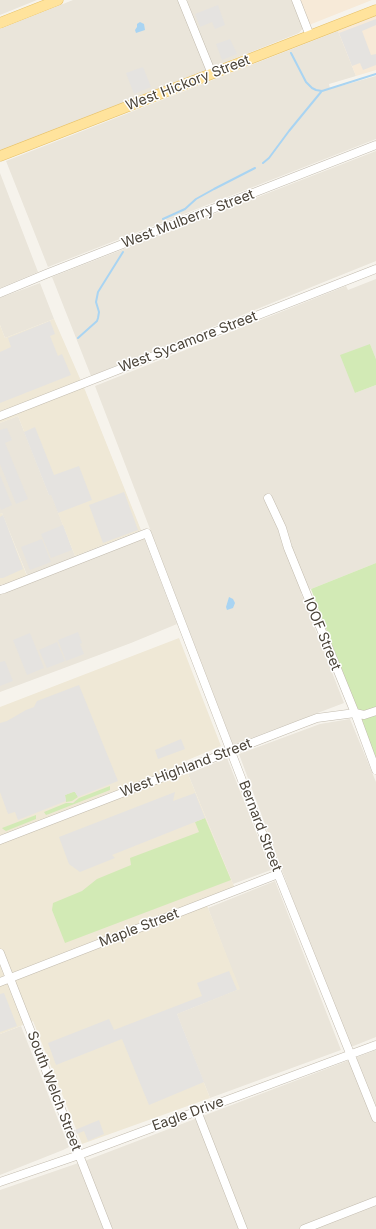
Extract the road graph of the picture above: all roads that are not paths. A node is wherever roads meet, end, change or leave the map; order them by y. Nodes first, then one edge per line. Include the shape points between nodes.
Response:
1 (58, 0) edge
2 (182, 0) edge
3 (296, 0) edge
4 (47, 2) edge
5 (376, 10) edge
6 (0, 23) edge
7 (310, 36) junction
8 (212, 74) junction
9 (376, 145) edge
10 (0, 156) edge
11 (376, 269) edge
12 (0, 293) edge
13 (0, 416) edge
14 (268, 498) dead end
15 (0, 590) edge
16 (376, 711) edge
17 (355, 714) junction
18 (231, 750) junction
19 (376, 770) edge
20 (0, 840) edge
21 (278, 874) junction
22 (0, 953) edge
23 (10, 978) junction
24 (0, 982) edge
25 (376, 1045) edge
26 (350, 1054) junction
27 (197, 1111) junction
28 (376, 1118) edge
29 (79, 1155) junction
30 (0, 1182) edge
31 (376, 1201) edge
32 (308, 1228) edge
33 (108, 1229) edge
34 (243, 1229) edge

1 - 4 main road
2 - 8 street
3 - 7 street
4 - 6 main road
5 - 7 main road, West Hickory Street
7 - 8 main road, West Hickory Street
8 - 10 main road, West Hickory Street
9 - 12 street, West Mulberry Street
11 - 13 street, West Sycamore Street
14 - 17 street, IOOF Street
15 - 18 street, Bernard Street via 147,533
16 - 17 street, West Highland Street via 364,715
17 - 18 street, West Highland Street via 317,718
17 - 19 street, IOOF Street
18 - 20 street, West Highland Street
18 - 21 street, Bernard Street
21 - 23 street, Maple Street
21 - 26 street, Bernard Street
22 - 23 street, South Welch Street
23 - 24 street, Maple Street
23 - 29 street, South Welch Street
25 - 26 street, Eagle Drive
26 - 27 street, Eagle Drive
26 - 28 street, Bernard Street
27 - 29 street, Eagle Drive
27 - 34 street
29 - 30 street, Eagle Drive
29 - 33 street, South Welch Street
31 - 32 street

